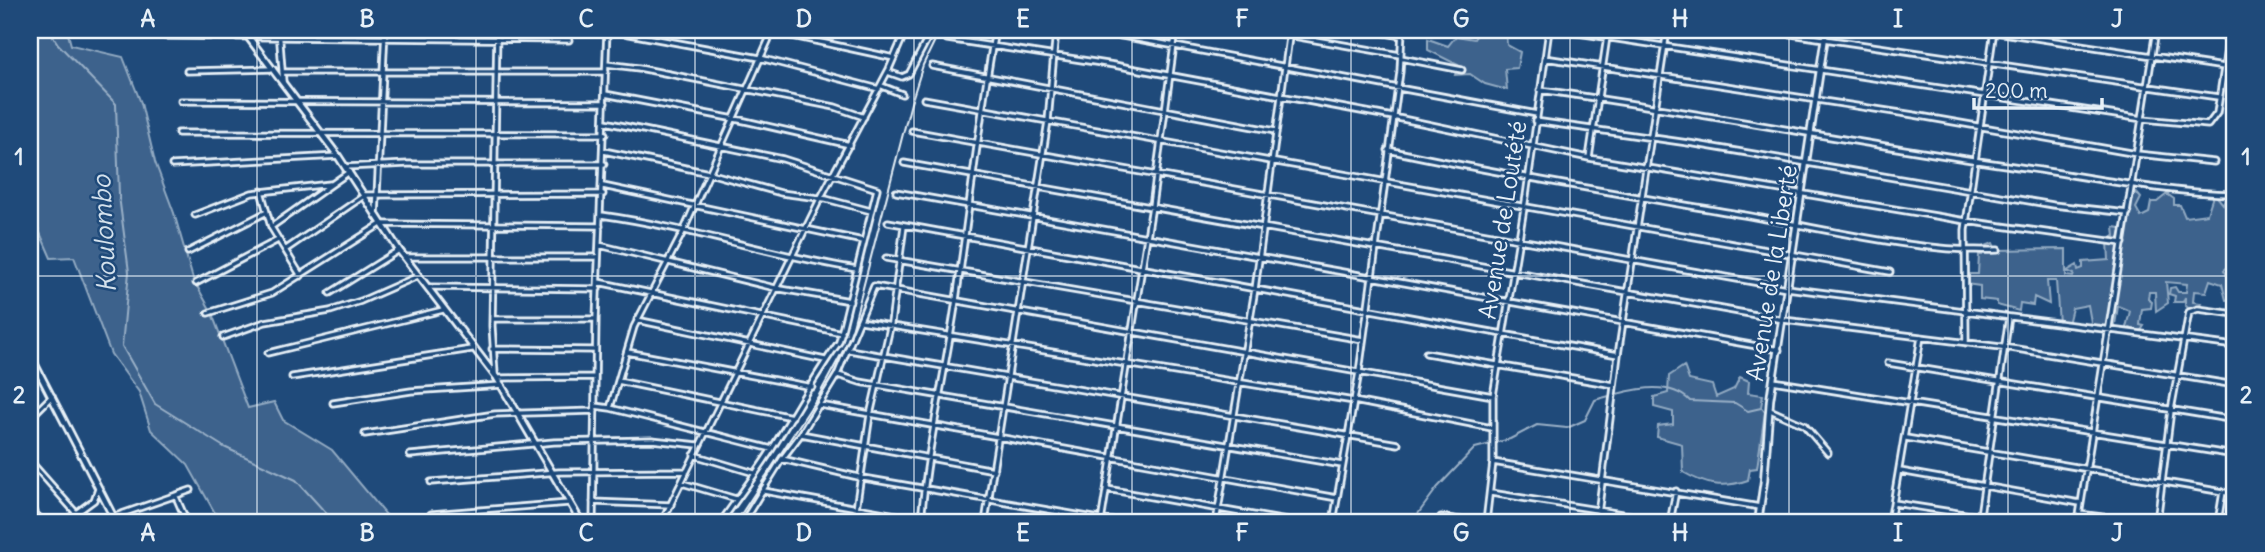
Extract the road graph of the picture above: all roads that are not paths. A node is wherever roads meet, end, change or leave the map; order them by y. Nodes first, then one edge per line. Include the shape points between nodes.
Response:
1 (243, 30) edge
2 (279, 30) edge
3 (385, 30) edge
4 (497, 30) edge
5 (607, 30) edge
6 (765, 30) edge
7 (906, 30) edge
8 (915, 30) edge
9 (932, 30) edge
10 (995, 30) edge
11 (1056, 30) edge
12 (1090, 30) edge
13 (1176, 30) edge
14 (1259, 30) edge
15 (1371, 30) edge
16 (1402, 30) edge
17 (1549, 30) edge
18 (1558, 30) edge
19 (1608, 30) edge
20 (1667, 30) edge
21 (1763, 30) edge
22 (1826, 30) edge
23 (1983, 30) edge
24 (2156, 30) edge
25 (2189, 30) edge
26 (2230, 30) edge
27 (772, 31) edge
28 (1994, 31) edge
29 (1290, 32) edge
30 (165, 36) dead end
31 (929, 36) junction
32 (1402, 36) junction
33 (1607, 37) junction
34 (2229, 37) junction
35 (496, 38) junction
36 (2235, 38) edge
37 (250, 39) junction
38 (385, 39) junction
39 (947, 39) dead end
40 (1825, 39) junction
41 (279, 40) junction
42 (569, 40) dead end
43 (1174, 44) junction
44 (992, 46) junction
45 (1664, 46) junction
46 (1053, 56) junction
47 (1400, 57) junction
48 (2152, 57) junction
49 (760, 58) junction
50 (894, 58) junction
51 (1545, 58) junction
52 (606, 64) junction
53 (1989, 64) junction
54 (932, 66) dead end
55 (1284, 66) junction
56 (2224, 67) junction
57 (1602, 68) junction
58 (273, 69) junction
59 (1821, 69) junction
60 (385, 70) junction
61 (1462, 70) dead end
62 (187, 71) dead end
63 (282, 72) junction
64 (496, 72) junction
65 (606, 72) junction
66 (888, 72) junction
67 (1170, 76) junction
68 (1660, 76) junction
69 (987, 78) junction
70 (283, 82) junction
71 (1398, 86) junction
72 (880, 87) junction
73 (2147, 87) junction
74 (1051, 88) junction
75 (745, 89) junction
76 (1540, 90) junction
77 (606, 94) junction
78 (902, 94) dead end
79 (1985, 94) junction
80 (1280, 97) junction
81 (2218, 97) junction
82 (1598, 98) junction
83 (924, 99) dead end
84 (1815, 100) junction
85 (181, 101) dead end
86 (297, 101) junction
87 (383, 101) junction
88 (495, 103) junction
89 (606, 103) junction
90 (1656, 106) junction
91 (1165, 109) junction
92 (982, 111) junction
93 (1537, 114) junction
94 (864, 117) junction
95 (1393, 117) junction
96 (733, 118) junction
97 (2143, 119) junction
98 (1048, 121) junction
99 (1535, 121) junction
100 (605, 122) junction
101 (1981, 127) junction
102 (1593, 128) junction
103 (912, 131) dead end
104 (1275, 131) junction
105 (320, 132) junction
106 (381, 132) junction
107 (1811, 132) junction
108 (178, 133) dead end
109 (495, 133) junction
110 (605, 134) junction
111 (1652, 137) junction
112 (977, 142) junction
113 (1161, 142) junction
114 (850, 145) junction
115 (1532, 146) junction
116 (720, 148) junction
117 (1388, 150) junction
118 (604, 151) junction
119 (1043, 153) junction
120 (2137, 154) junction
121 (338, 156) junction
122 (1589, 158) junction
123 (1976, 161) junction
124 (1271, 162) junction
125 (2214, 162) dead end
126 (904, 163) dead end
127 (495, 164) junction
128 (604, 164) junction
129 (1806, 164) junction
130 (172, 165) dead end
131 (381, 165) junction
132 (1647, 167) junction
133 (347, 169) junction
134 (709, 173) junction
135 (834, 175) junction
136 (971, 175) junction
137 (1156, 175) junction
138 (1528, 178) junction
139 (1384, 183) junction
140 (330, 184) junction
141 (2132, 184) junction
142 (603, 186) junction
143 (1037, 187) junction
144 (261, 191) junction
145 (1971, 191) junction
146 (896, 192) dead end
147 (1801, 193) junction
148 (379, 194) junction
149 (603, 194) junction
150 (1267, 194) junction
151 (2235, 194) edge
152 (365, 195) junction
153 (494, 195) junction
154 (1643, 197) junction
155 (820, 199) junction
156 (695, 204) junction
157 (969, 206) junction
158 (1152, 206) junction
159 (1524, 208) junction
160 (871, 211) junction
161 (265, 213) junction
162 (2128, 213) junction
163 (1379, 214) junction
164 (195, 215) dead end
165 (601, 215) junction
166 (376, 216) junction
167 (1032, 217) junction
168 (1966, 221) junction
169 (888, 222) dead end
170 (380, 224) junction
171 (1796, 224) junction
172 (494, 226) junction
173 (600, 226) junction
174 (904, 226) junction
175 (1263, 226) junction
176 (271, 227) junction
177 (1638, 228) junction
178 (804, 230) junction
179 (683, 232) junction
180 (965, 235) junction
181 (36, 237) dead end
182 (1146, 237) junction
183 (30, 239) edge
184 (278, 240) junction
185 (863, 240) junction
186 (1519, 240) junction
187 (2123, 243) junction
188 (599, 245) junction
189 (1028, 248) junction
190 (1375, 248) junction
191 (285, 250) junction
192 (398, 250) junction
193 (1964, 250) junction
194 (1998, 250) dead end
195 (188, 251) dead end
196 (1792, 255) junction
197 (1259, 256) junction
198 (404, 257) junction
199 (493, 257) junction
200 (599, 257) junction
201 (790, 258) junction
202 (886, 258) dead end
203 (669, 260) junction
204 (898, 260) junction
205 (1632, 261) junction
206 (857, 269) junction
207 (1142, 269) junction
208 (960, 270) junction
209 (1514, 271) junction
210 (1891, 272) dead end
211 (301, 276) junction
212 (418, 276) junction
213 (1371, 277) junction
214 (1023, 280) junction
215 (598, 282) junction
216 (196, 283) dead end
217 (493, 286) junction
218 (427, 287) junction
219 (775, 288) junction
220 (893, 288) junction
221 (1787, 288) junction
222 (598, 289) junction
223 (1255, 289) junction
224 (1628, 292) junction
225 (330, 293) dead end
226 (652, 293) junction
227 (956, 300) junction
228 (850, 301) junction
229 (1137, 301) junction
230 (1509, 301) junction
231 (1366, 309) junction
232 (443, 310) junction
233 (1020, 312) junction
234 (208, 313) dead end
235 (762, 314) junction
236 (1966, 314) junction
237 (2235, 314) edge
238 (2008, 317) junction
239 (493, 318) junction
240 (596, 319) junction
241 (637, 320) junction
242 (1784, 320) junction
243 (861, 321) junction
244 (1248, 321) junction
245 (891, 323) junction
246 (1623, 323) junction
247 (1132, 330) junction
248 (2109, 331) junction
249 (842, 334) junction
250 (950, 334) junction
251 (1503, 334) junction
252 (223, 337) dead end
253 (1921, 337) junction
254 (2185, 337) junction
255 (1363, 340) junction
256 (748, 343) junction
257 (1966, 343) junction
258 (1015, 344) junction
259 (2235, 346) edge
260 (2005, 348) junction
261 (472, 349) junction
262 (492, 349) junction
263 (596, 350) junction
264 (849, 350) junction
265 (1244, 350) junction
266 (1779, 350) junction
267 (627, 352) junction
268 (268, 353) dead end
269 (1426, 354) dead end
270 (30, 355) edge
271 (886, 355) junction
272 (1618, 355) junction
273 (825, 360) junction
274 (1126, 362) junction
275 (1888, 363) dead end
276 (944, 365) junction
277 (2102, 365) junction
278 (1499, 366) junction
279 (1916, 370) junction
280 (734, 372) junction
281 (1359, 372) junction
282 (837, 374) junction
283 (496, 376) junction
284 (1010, 376) junction
285 (2176, 376) junction
286 (292, 377) dead end
287 (595, 377) junction
288 (618, 381) junction
289 (1773, 381) junction
290 (2000, 382) junction
291 (1239, 383) junction
292 (877, 384) junction
293 (502, 385) junction
294 (1614, 385) junction
295 (2235, 385) edge
296 (812, 387) junction
297 (937, 394) junction
298 (1121, 394) junction
299 (1493, 396) junction
300 (52, 397) junction
301 (2096, 399) junction
302 (720, 401) junction
303 (1354, 401) junction
304 (333, 403) dead end
305 (820, 405) junction
306 (1005, 405) junction
307 (1910, 405) junction
308 (595, 408) junction
309 (610, 408) junction
310 (1769, 410) junction
311 (2171, 410) junction
312 (517, 412) junction
313 (30, 415) edge
314 (870, 415) junction
315 (1234, 416) junction
316 (792, 417) junction
317 (1994, 418) junction
318 (2235, 420) edge
319 (1116, 424) junction
320 (932, 427) junction
321 (1492, 428) junction
322 (705, 430) junction
323 (2091, 432) junction
324 (365, 434) dead end
325 (801, 434) junction
326 (1348, 435) junction
327 (999, 438) junction
328 (1906, 438) junction
329 (595, 441) junction
330 (535, 443) junction
331 (1398, 443) dead end
332 (2167, 445) junction
333 (698, 446) junction
334 (1229, 446) junction
335 (864, 447) junction
336 (772, 449) junction
337 (1828, 453) dead end
338 (1989, 453) junction
339 (410, 455) dead end
340 (694, 455) junction
341 (2235, 455) edge
342 (1112, 456) junction
343 (928, 458) junction
344 (782, 459) junction
345 (30, 461) edge
346 (1493, 462) junction
347 (1342, 465) junction
348 (994, 470) junction
349 (687, 471) junction
350 (1900, 471) junction
351 (2087, 471) junction
352 (594, 472) junction
353 (551, 473) junction
354 (754, 473) junction
355 (858, 477) junction
356 (1224, 478) junction
357 (1605, 479) junction
358 (2162, 481) junction
359 (430, 482) dead end
360 (682, 483) junction
361 (1983, 486) junction
362 (99, 487) junction
363 (924, 488) junction
364 (1107, 489) junction
365 (191, 490) dead end
366 (764, 491) junction
367 (1675, 491) junction
368 (2223, 492) junction
369 (1490, 493) junction
370 (2235, 494) edge
371 (176, 497) junction
372 (1337, 498) junction
373 (736, 499) junction
374 (989, 501) junction
375 (593, 502) junction
376 (569, 503) junction
377 (1894, 503) junction
378 (2080, 503) junction
379 (671, 505) junction
380 (1760, 506) junction
381 (30, 508) edge
382 (1219, 509) junction
383 (856, 510) junction
384 (75, 512) junction
385 (1599, 512) junction
386 (431, 514) dead end
387 (2079, 514) junction
388 (1441, 517) dead end
389 (1979, 519) edge
390 (115, 520) edge
391 (921, 521) edge
392 (43, 522) edge
393 (64, 522) edge
394 (84, 522) edge
395 (187, 522) edge
396 (581, 522) edge
397 (593, 522) edge
398 (662, 522) edge
399 (720, 522) edge
400 (745, 522) edge
401 (854, 522) edge
402 (934, 522) edge
403 (985, 522) edge
404 (1101, 522) edge
405 (1117, 522) edge
406 (1216, 522) edge
407 (1292, 522) edge
408 (1333, 522) edge
409 (1472, 522) edge
410 (1486, 522) edge
411 (1597, 522) edge
412 (1670, 522) edge
413 (1758, 522) edge
414 (1890, 522) edge
415 (2015, 522) edge
416 (2078, 522) edge
417 (2141, 522) edge
418 (2157, 522) edge
419 (2218, 522) edge

1 - 37 street
2 - 41 street
3 - 38 street
4 - 35 street
5 - 49 street
5 - 52 street
6 - 27 street
7 - 50 street
8 - 31 street
9 - 31 street
10 - 44 street
11 - 46 street
12 - 43 street
13 - 43 street
14 - 29 street
15 - 32 street
16 - 32 street
17 - 51 street, Avenue de Loutété
18 - 33 street
19 - 33 street
20 - 45 street
21 - 40 street
22 - 40 street, Avenue de la Liberté
23 - 28 street
24 - 48 street
25 - 34 street
26 - 34 street
27 - 49 street
27 - 50 street
28 - 48 street
28 - 53 street
29 - 47 street
29 - 55 street
30 - 37 street
31 - 66 street via 909,74 902,77
32 - 47 street
33 - 45 street
33 - 57 street
34 - 36 street
34 - 56 street
35 - 38 street
35 - 42 street
35 - 64 street
37 - 41 street
37 - 58 street
38 - 41 street
38 - 60 street
39 - 44 street
40 - 53 street
40 - 59 street, Avenue de la Liberté
41 - 63 street
43 - 55 street
43 - 67 street
44 - 46 street
44 - 69 street
45 - 59 street
45 - 68 street
46 - 67 street
46 - 74 street
47 - 61 street
47 - 71 street
48 - 56 street
48 - 73 street
49 - 72 street
49 - 75 street
50 - 66 street
51 - 57 street
51 - 76 street, Avenue de Loutété
52 - 65 street
52 - 75 street
53 - 73 street
53 - 79 street
54 - 69 street
55 - 71 street
55 - 80 street
56 - 81 street
57 - 68 street
57 - 82 street
58 - 62 street
58 - 70 street
59 - 79 street
59 - 84 street, Avenue de la Liberté
60 - 63 street
60 - 64 street
60 - 87 street
63 - 70 street
64 - 65 street
64 - 88 street
65 - 77 street
66 - 72 street
67 - 80 street
67 - 91 street
68 - 84 street
68 - 90 street
69 - 74 street
69 - 92 street
70 - 86 street
71 - 93 street
71 - 95 street
72 - 78 street
72 - 94 street
73 - 81 street
73 - 97 street
74 - 91 street
74 - 98 street
75 - 94 street
75 - 96 street
76 - 82 street
76 - 93 street, Avenue de Loutété
77 - 89 street
77 - 96 street
79 - 97 street
79 - 101 street
80 - 95 street
80 - 104 street
81 - 97 street via 2217,113 2210,124
82 - 90 street
82 - 102 street
83 - 92 street
84 - 101 street
84 - 107 street, Avenue de la Liberté
85 - 86 street
86 - 87 street
86 - 105 street
87 - 88 street
87 - 106 street
88 - 89 street
88 - 109 street
89 - 100 street
90 - 107 street
90 - 111 street
91 - 104 street
91 - 113 street
92 - 98 street
92 - 112 street
93 - 99 street, Avenue de Loutété
94 - 114 street
95 - 115 street
95 - 117 street
96 - 114 street
96 - 116 street
97 - 120 street
98 - 113 street
98 - 119 street
99 - 102 street
99 - 115 street, Avenue de Loutété
100 - 110 street
100 - 116 street
101 - 120 street
101 - 123 street
102 - 111 street
102 - 122 street
103 - 112 street
104 - 124 street
105 - 106 street
105 - 108 street
105 - 121 street
106 - 109 street
106 - 131 street
107 - 123 street
107 - 129 street, Avenue de la Liberté
109 - 110 street
109 - 127 street
110 - 118 street
111 - 129 street
111 - 132 street
112 - 119 street
112 - 136 street
113 - 124 street
113 - 137 street
114 - 135 street
115 - 122 street
115 - 138 street, Avenue de Loutété
116 - 134 street
116 - 135 street via 792,161
117 - 138 street
117 - 139 street
118 - 128 street
118 - 134 street
119 - 137 street
119 - 143 street
120 - 125 street
120 - 141 street
121 - 130 street
121 - 133 street
122 - 132 street
123 - 141 street
123 - 145 street
124 - 139 street
124 - 150 street
126 - 136 street
127 - 128 street
127 - 131 street
127 - 153 street
128 - 142 street
129 - 145 street
129 - 147 street, Avenue de la Liberté
131 - 133 street
131 - 148 street
132 - 147 street
132 - 154 street
133 - 140 street
133 - 152 street
134 - 155 street
134 - 156 street
135 - 155 street
135 - 160 street via 876,188
136 - 143 street
136 - 157 street
137 - 150 street
137 - 158 street
138 - 154 street
138 - 159 street, Avenue de Loutété
139 - 159 street
139 - 163 street
140 - 144 street
140 - 176 street
141 - 151 street
141 - 162 street
142 - 149 street
142 - 156 street
143 - 158 street
143 - 167 street
144 - 161 street
144 - 164 street
145 - 162 street
145 - 168 street
146 - 157 street
147 - 168 street
147 - 171 street, Avenue de la Liberté
148 - 152 street
148 - 153 street
148 - 166 street
149 - 153 street
149 - 165 street
150 - 163 street
150 - 175 street
152 - 166 street
152 - 191 street
153 - 172 street
154 - 171 street
154 - 177 street
155 - 160 street
155 - 178 street
156 - 178 street
156 - 179 street
157 - 167 street
157 - 180 street
158 - 175 street
158 - 182 street
159 - 177 street
159 - 186 street, Avenue de Loutété
160 - 185 street
161 - 176 street
161 - 195 street
162 - 187 street
163 - 186 street
163 - 190 street
165 - 173 street
165 - 179 street
166 - 170 street
167 - 182 street
167 - 189 street
168 - 187 street
168 - 193 street
169 - 174 street
170 - 172 street
170 - 192 street
170 - 211 street
171 - 193 street
171 - 196 street, Avenue de la Liberté
172 - 173 street
172 - 199 street
173 - 188 street
174 - 180 street
174 - 204 street
175 - 190 street
175 - 197 street
176 - 184 street
177 - 196 street
177 - 205 street
178 - 185 street
178 - 201 street
179 - 201 street
179 - 203 street
180 - 189 street
180 - 208 street
181 - 183 street
182 - 197 street
182 - 207 street
184 - 191 street
184 - 216 street
185 - 206 street
186 - 205 street
186 - 209 street, Avenue de Loutété
187 - 248 street
188 - 200 street
188 - 203 street
189 - 207 street
189 - 214 street
190 - 209 street
190 - 213 street
191 - 211 street
192 - 198 street
192 - 225 street
193 - 194 street
193 - 236 street
196 - 210 street
196 - 221 street, Avenue de la Liberté
197 - 213 street
197 - 223 street
198 - 199 street
198 - 212 street
199 - 200 street
199 - 217 street
200 - 215 street
201 - 206 street
201 - 219 street
202 - 204 street
203 - 219 street
203 - 226 street
204 - 208 street
204 - 220 street
205 - 221 street
205 - 224 street
206 - 228 street
207 - 223 street
207 - 229 street
208 - 214 street
208 - 227 street
209 - 224 street
209 - 230 street, Avenue de Loutété
211 - 234 street via 266,296
212 - 218 street
212 - 252 street via 361,301 264,322
213 - 230 street
213 - 231 street
214 - 229 street
214 - 233 street
215 - 222 street
215 - 226 street
217 - 218 street
217 - 222 street
217 - 239 street
218 - 232 street
219 - 228 street
219 - 235 street
220 - 227 street
220 - 243 street via 872,286
220 - 245 street
221 - 236 street
221 - 242 street, Avenue de la Liberté
222 - 240 street
223 - 231 street
223 - 244 street
224 - 242 street
224 - 246 street
226 - 235 street
226 - 241 street
227 - 233 street
227 - 250 street
228 - 249 street
229 - 244 street
229 - 247 street
230 - 246 street
230 - 251 street, Avenue de Loutété
231 - 251 street
231 - 255 street
232 - 261 street
232 - 268 street
233 - 247 street
233 - 258 street
235 - 249 street
235 - 256 street
236 - 238 street
236 - 257 street
237 - 254 street via 2192,309
238 - 248 street
238 - 260 street
239 - 240 street
239 - 262 street
240 - 263 street
241 - 256 street
241 - 267 street
242 - 253 street
242 - 266 street, Avenue de la Liberté
243 - 245 street
243 - 264 street
244 - 255 street
244 - 265 street
245 - 250 street
245 - 271 street
246 - 266 street
246 - 272 street
247 - 265 street
247 - 274 street
248 - 254 street
248 - 277 street
249 - 273 street
250 - 258 street
250 - 276 street
251 - 272 street
251 - 278 street, Avenue de Loutété
253 - 257 street
253 - 279 street
254 - 259 street
254 - 285 street
255 - 281 street
256 - 273 street
256 - 280 street
257 - 260 street
258 - 274 street
258 - 284 street
260 - 277 street
260 - 290 street
261 - 283 street
261 - 286 street
262 - 263 street
262 - 283 street
263 - 287 street
264 - 271 street
264 - 282 street
265 - 281 street
265 - 291 street
266 - 289 street, Avenue de la Liberté
267 - 280 street
267 - 288 street
269 - 278 street
270 - 300 street
271 - 276 street
271 - 292 street
272 - 294 street
273 - 296 street
274 - 291 street
274 - 298 street
275 - 279 street
276 - 284 street
276 - 297 street
277 - 285 street
277 - 301 street
278 - 294 street
278 - 299 street, Avenue de Loutété
279 - 290 street
279 - 307 street
280 - 296 street
280 - 302 street
281 - 299 street
281 - 303 street
282 - 292 street
282 - 305 street
283 - 287 street
283 - 293 street
284 - 298 street
284 - 306 street
285 - 295 street
285 - 311 street
287 - 308 street
288 - 302 street
288 - 309 street
289 - 307 street
289 - 310 street, Avenue de la Liberté
290 - 301 street
290 - 317 street
291 - 303 street
291 - 315 street
292 - 297 street
292 - 314 street
293 - 304 street via 411,391
293 - 312 street
294 - 357 street
296 - 316 street
297 - 306 street
297 - 320 street
298 - 315 street
298 - 319 street
299 - 321 street, Avenue de Loutété
300 - 313 street
300 - 362 street
301 - 311 street
301 - 323 street
302 - 316 street
302 - 322 street
303 - 321 street
303 - 326 street
305 - 314 street
305 - 325 street
306 - 319 street
306 - 327 street
307 - 317 street
307 - 328 street
308 - 309 street
308 - 312 street
308 - 329 street
309 - 322 street
310 - 337 street via 1804,425
310 - 380 street, Avenue de la Liberté
311 - 318 street
311 - 332 street
312 - 324 street
312 - 330 street
314 - 320 street
314 - 335 street
315 - 326 street
315 - 334 street
316 - 336 street
317 - 323 street
317 - 338 street
319 - 334 street
319 - 342 street
320 - 327 street
320 - 343 street
321 - 346 street, Avenue de Loutété
322 - 333 street
322 - 336 street
323 - 332 street
323 - 351 street
325 - 335 street
325 - 344 street
326 - 331 street
326 - 347 street
327 - 342 street
327 - 348 street
328 - 338 street
328 - 350 street
329 - 330 street
329 - 333 street
329 - 352 street
330 - 339 street
330 - 353 street
332 - 341 street
332 - 358 street
333 - 340 street
334 - 347 street
334 - 356 street
335 - 343 street
335 - 355 street
336 - 354 street
338 - 351 street
338 - 361 street
340 - 349 street
340 - 354 street
342 - 356 street
342 - 364 street
343 - 348 street
343 - 363 street
344 - 355 street
344 - 366 street
345 - 384 street
346 - 357 street
346 - 369 street, Avenue de Loutété
347 - 372 street
348 - 374 street
349 - 352 street
349 - 360 street
350 - 361 street
350 - 377 street
351 - 358 street
351 - 378 street
352 - 353 street
352 - 375 street
353 - 359 street
353 - 376 street
354 - 373 street
355 - 363 street
355 - 383 street
356 - 372 street
356 - 382 street
357 - 367 street
357 - 385 street
358 - 368 street
358 - 418 street
360 - 373 street
360 - 379 street
361 - 378 street
361 - 389 street
362 - 384 street via 94,500
362 - 390 street
363 - 374 street
363 - 391 street
364 - 382 street
364 - 404 street
365 - 371 street
366 - 383 street
366 - 400 street
367 - 380 street
367 - 412 street
368 - 370 street
368 - 419 street
369 - 385 street
369 - 410 street, Avenue de Loutété
371 - 390 street
371 - 395 street
372 - 408 street
373 - 399 street
374 - 403 street
374 - 404 street
375 - 379 street
375 - 397 street
376 - 386 street
376 - 396 street
377 - 389 street
377 - 414 street
378 - 387 street
379 - 398 street
380 - 413 street, Avenue de la Liberté
381 - 392 street
382 - 406 street
382 - 407 street
383 - 391 street
383 - 401 street
384 - 393 street
384 - 394 street
385 - 411 street
385 - 412 street
387 - 416 street
387 - 417 street
388 - 409 street
389 - 415 street
391 - 402 street
404 - 405 street

